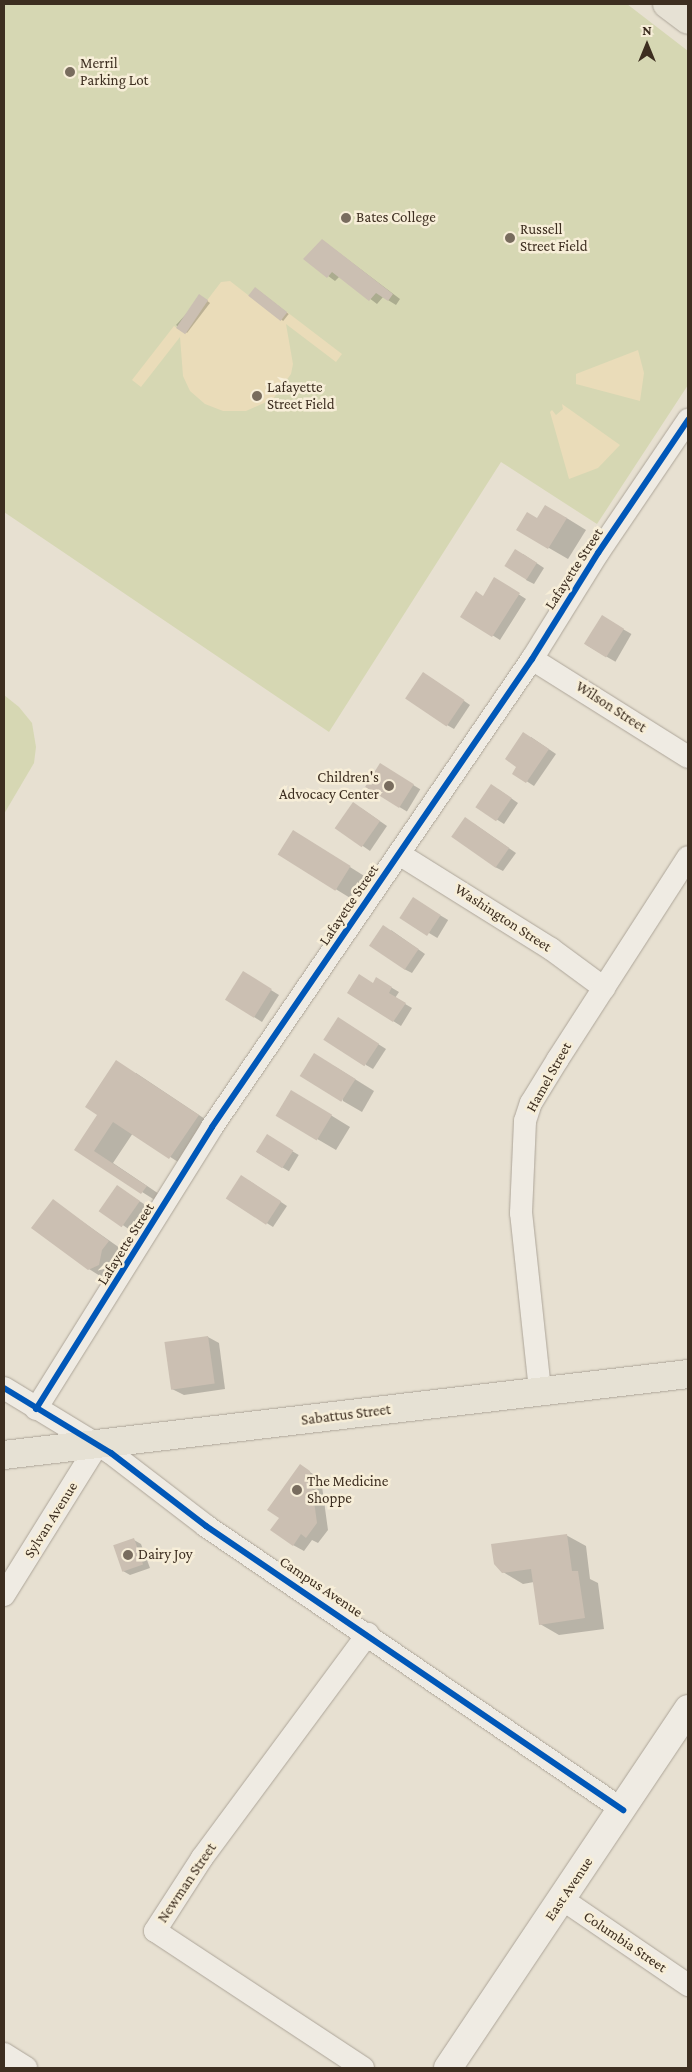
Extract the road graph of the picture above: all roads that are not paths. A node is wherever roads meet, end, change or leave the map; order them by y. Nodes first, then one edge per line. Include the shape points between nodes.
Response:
1 (667, 4) edge
2 (688, 20) edge
3 (688, 420) edge
4 (532, 659) junction
5 (688, 757) edge
6 (399, 854) junction
7 (688, 857) edge
8 (604, 988) junction
9 (688, 1374) edge
10 (4, 1388) edge
11 (540, 1390) junction
12 (36, 1410) junction
13 (98, 1444) junction
14 (4, 1455) edge
15 (4, 1595) edge
16 (368, 1634) junction
17 (688, 1710) edge
18 (623, 1810) junction
19 (562, 1899) junction
20 (688, 1985) edge
21 (4, 2054) edge
22 (26, 2068) edge
23 (363, 2068) edge
24 (448, 2068) edge

1 - 2 main road
3 - 4 street, Lafayette Street via 598,553
4 - 5 street, Wilson Street
4 - 6 street, Lafayette Street
6 - 8 street, Washington Street via 551,949
6 - 12 street, Lafayette Street via 212,1127
7 - 8 street, Hamel Street
8 - 11 street, Hamel Street via 531,1103 526,1121 521,1213
9 - 11 main road, Sabattus Street
10 - 12 street, Campus Avenue
11 - 13 main road, Sabattus Street
12 - 13 street, Campus Avenue
13 - 14 main road, Sabattus Street
13 - 15 street, Sylvan Avenue
13 - 16 street, Campus Avenue via 206,1526
16 - 18 street, Campus Avenue
16 - 23 street, Newman Street via 202,1858 155,1931
17 - 18 main road, East Avenue
18 - 19 main road, East Avenue
19 - 20 street, Columbia Street
19 - 24 main road, East Avenue
21 - 22 street

